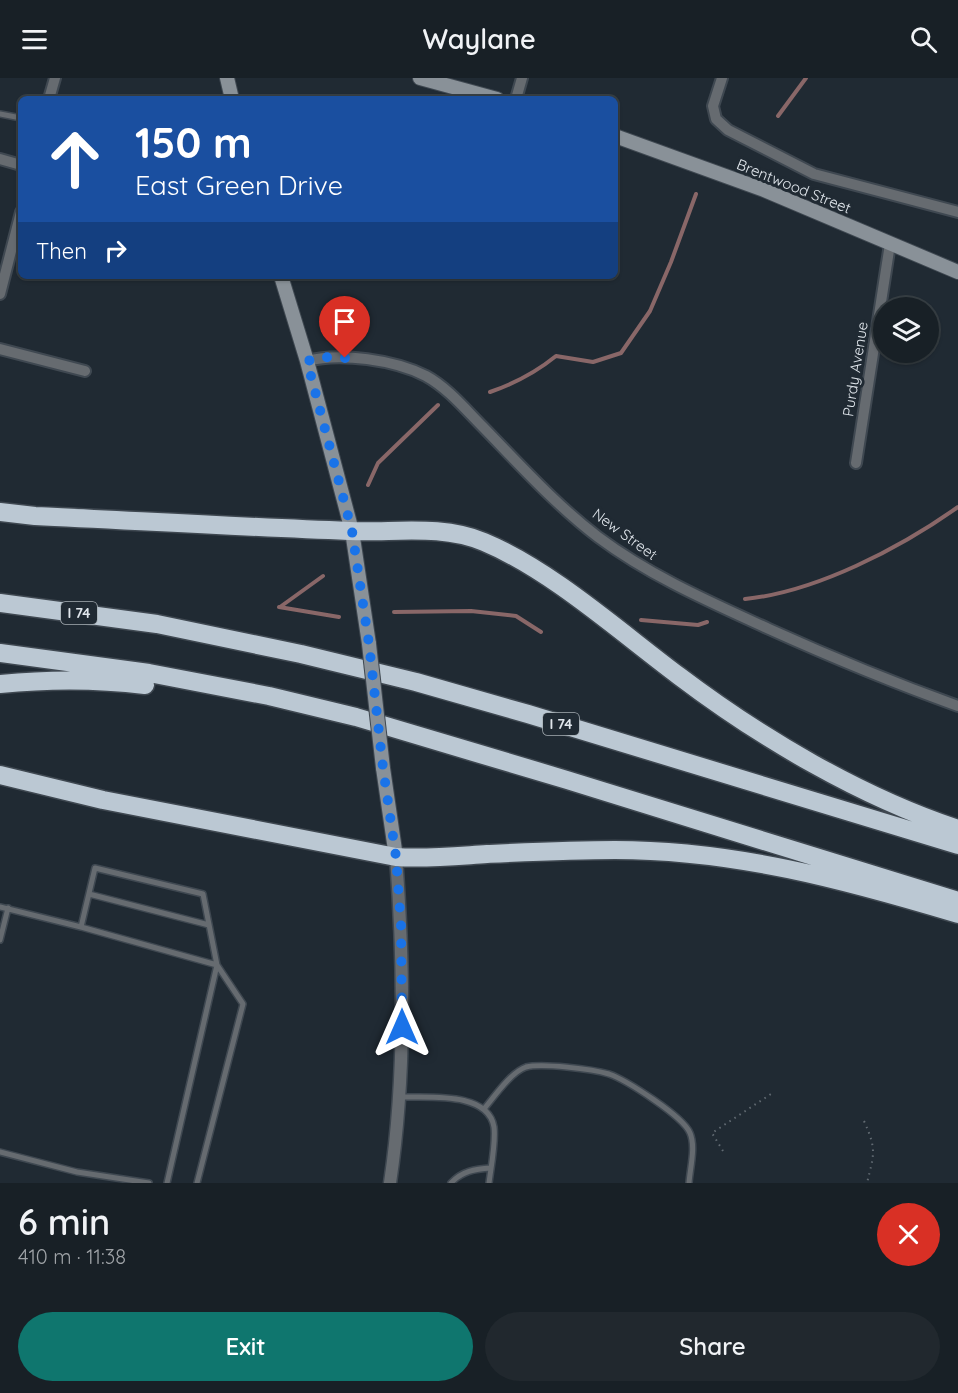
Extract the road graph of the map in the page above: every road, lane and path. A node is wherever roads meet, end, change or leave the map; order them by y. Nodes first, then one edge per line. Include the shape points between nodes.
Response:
1 (55, 78) edge
2 (227, 78) edge
3 (420, 78) edge
4 (522, 78) edge
5 (722, 78) edge
6 (50, 96) edge
7 (231, 96) edge
8 (486, 96) edge
9 (517, 96) edge
10 (0, 114) edge
11 (18, 117) edge
12 (618, 137) edge
13 (0, 159) edge
14 (18, 164) edge
15 (958, 213) edge
16 (18, 220) edge
17 (890, 244) junction
18 (4, 259) edge
19 (958, 272) edge
20 (282, 279) edge
21 (0, 294) edge
22 (0, 349) edge
23 (307, 361) junction
24 (85, 371) dead end
25 (856, 463) dead end
26 (0, 512) edge
27 (352, 531) junction
28 (0, 592) edge
29 (0, 603) edge
30 (158, 624) junction
31 (0, 653) edge
32 (0, 684) edge
33 (269, 696) junction
34 (958, 706) edge
35 (0, 775) edge
36 (958, 829) edge
37 (958, 844) edge
38 (396, 857) junction
39 (89, 894) junction
40 (958, 901) edge
41 (0, 907) edge
42 (8, 908) junction
43 (958, 914) edge
44 (209, 925) junction
45 (81, 927) junction
46 (0, 940) edge
47 (218, 965) junction
48 (771, 1094) dead end
49 (398, 1097) junction
50 (484, 1109) junction
51 (864, 1121) dead end
52 (723, 1150) dead end
53 (0, 1152) edge
54 (491, 1168) junction
55 (149, 1183) edge
56 (167, 1183) edge
57 (196, 1183) edge
58 (390, 1183) edge
59 (451, 1183) edge
60 (489, 1183) edge
61 (689, 1183) edge
62 (867, 1183) edge

1 - 6 street
2 - 7 main road
3 - 8 main road
4 - 9 street
5 - 15 street via 713,106 716,119 728,130 814,174
10 - 11 lane
12 - 17 main road, Brentwood Street via 764,190
13 - 14 street
16 - 18 street
17 - 19 main road, Brentwood Street
17 - 25 street, Purdy Avenue
18 - 21 street
20 - 23 main road
22 - 24 street
23 - 27 main road
23 - 34 street, New Street via 323,357 367,360 394,364 426,377 450,394 550,495 597,536 649,571 835,658
26 - 27 highway
27 - 36 highway via 438,530 482,541 505,552 571,594 685,681 777,744 869,792
27 - 38 main road, bridge
28 - 30 highway via 123,610
29 - 30 highway, I 74
30 - 37 highway, I 74 via 416,682
31 - 33 highway via 149,673
32 - 33 highway via 94,680 222,696
33 - 40 highway via 468,750
35 - 38 highway via 104,800
38 - 43 highway via 616,850 708,856 841,880
38 - 49 street via 402,936
39 - 44 lane
39 - 44 lane via 95,868 203,894
39 - 45 lane
41 - 42 lane
42 - 45 lane
42 - 46 lane
44 - 47 lane
45 - 47 lane
47 - 56 lane
47 - 57 lane via 243,1004
48 - 52 path via 712,1133
49 - 50 lane via 462,1100
49 - 58 street
50 - 54 lane via 494,1128
50 - 61 lane via 506,1082 525,1067 609,1074 685,1125 693,1144
51 - 62 path via 874,1151
53 - 55 lane via 77,1172
54 - 59 lane via 471,1169
54 - 60 lane

